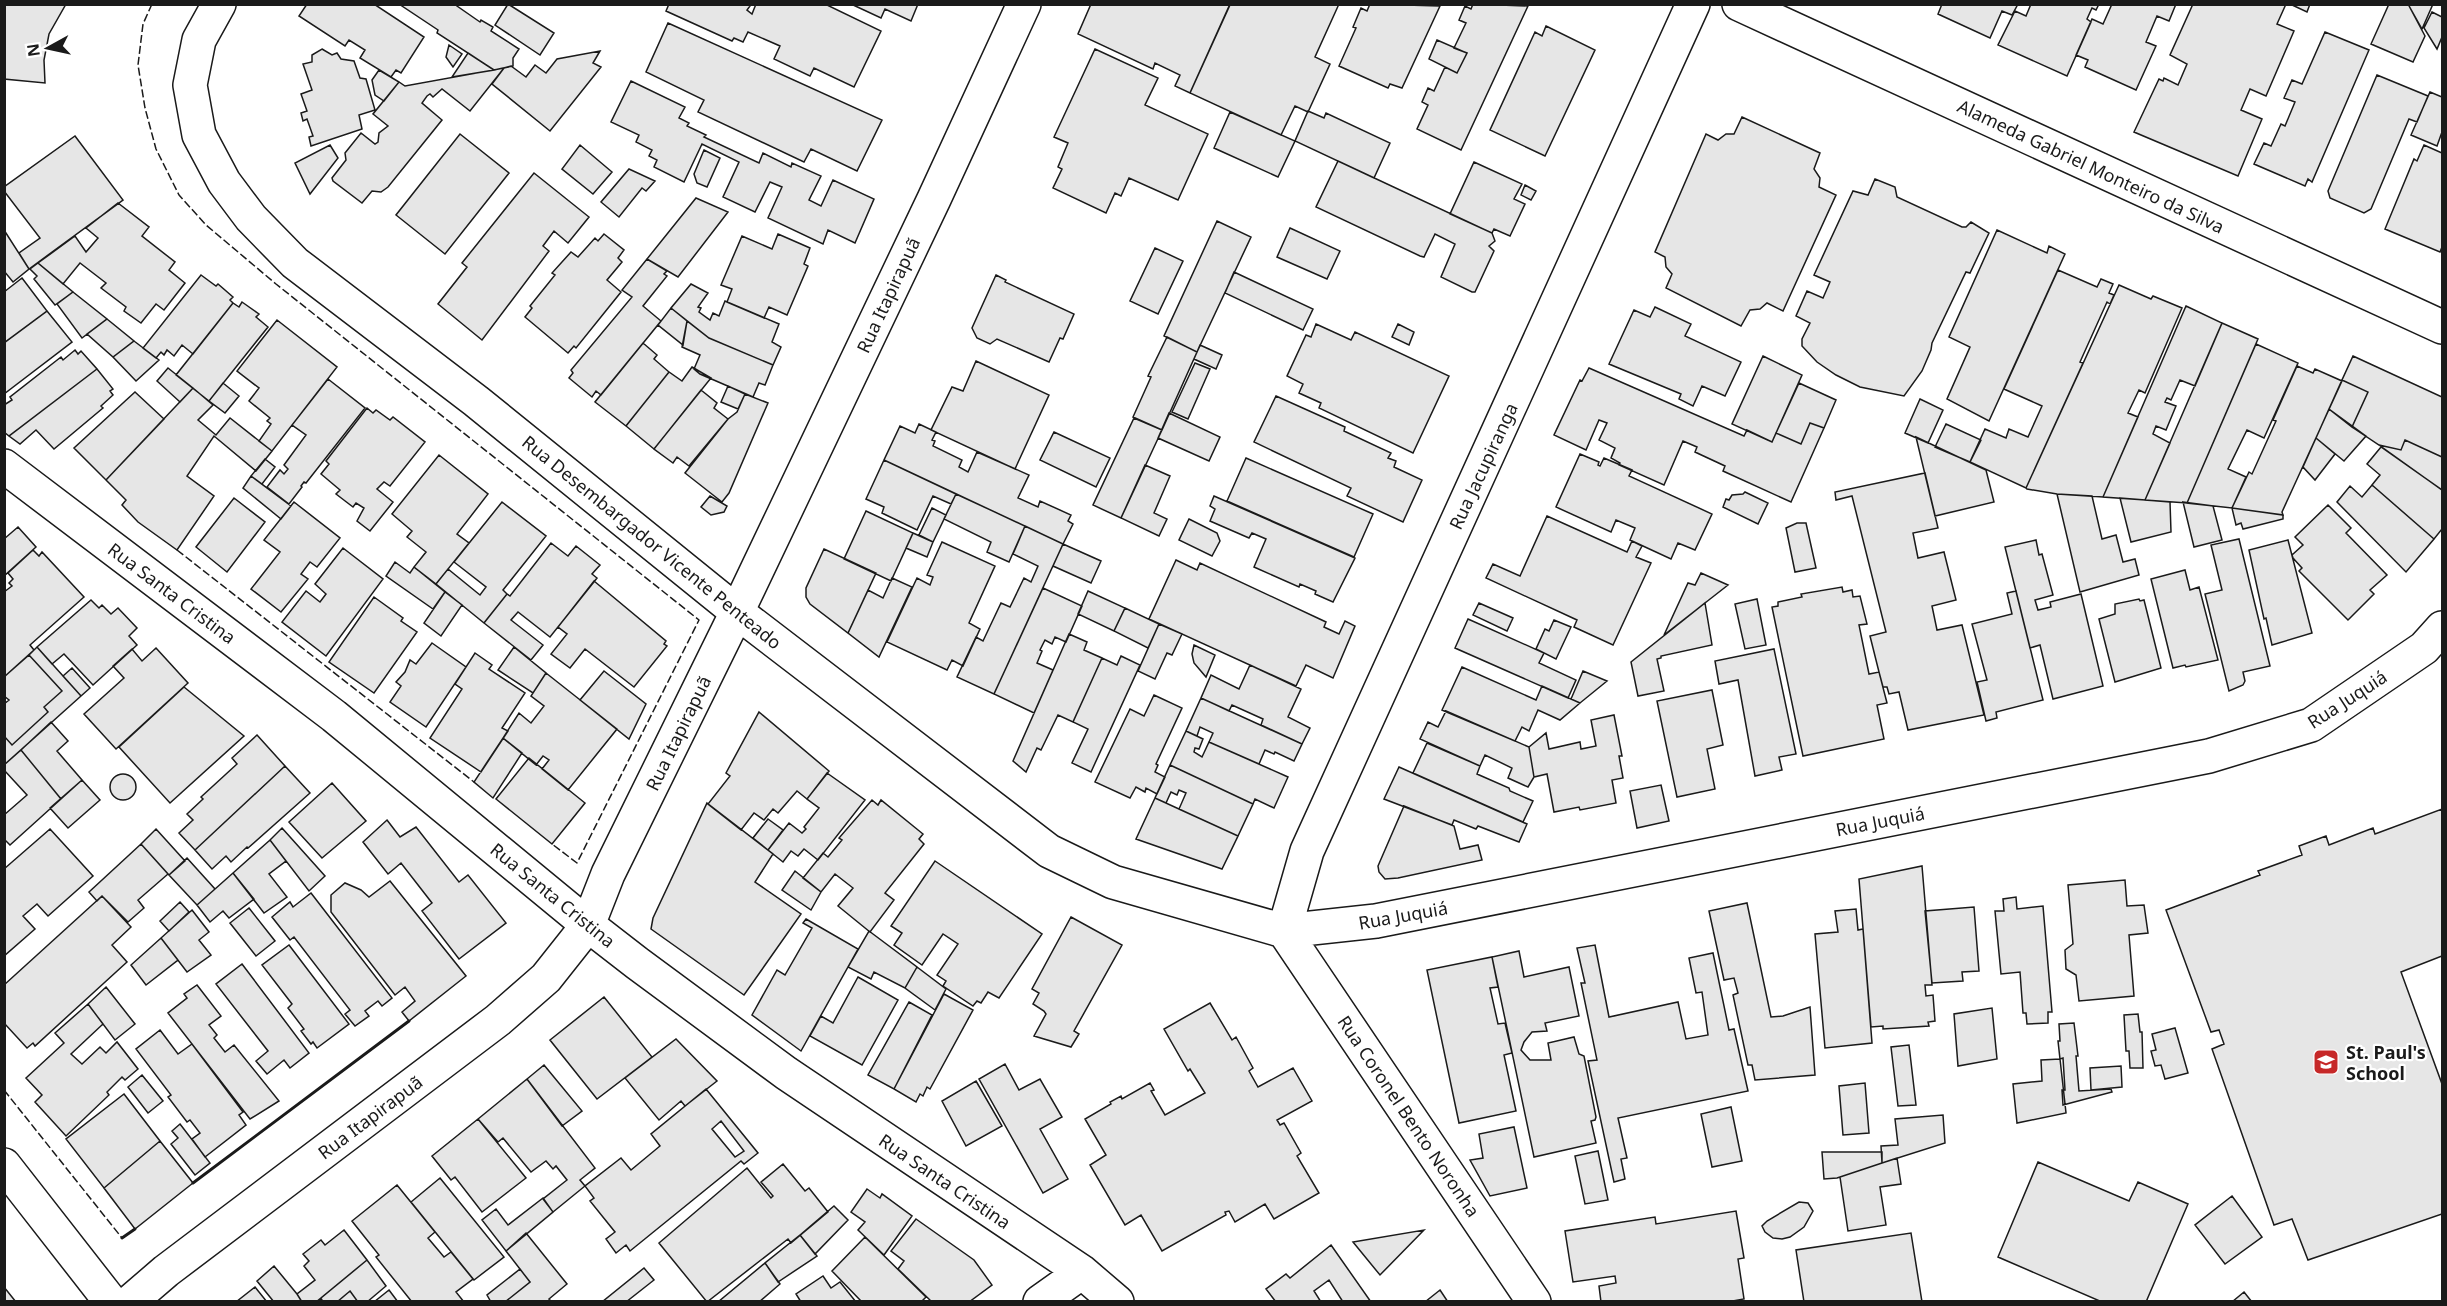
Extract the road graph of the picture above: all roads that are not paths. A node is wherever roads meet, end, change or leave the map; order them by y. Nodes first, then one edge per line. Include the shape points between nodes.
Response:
1 (219, 4) edge
2 (1024, 4) edge
3 (1693, 4) edge
4 (1754, 8) edge
5 (2442, 327) edge
6 (4, 466) edge
7 (737, 612) junction
8 (2442, 628) edge
9 (588, 925) junction
10 (1284, 931) junction
11 (4, 1164) edge
12 (1082, 1272) junction
13 (111, 1302) edge
14 (130, 1302) edge
15 (1040, 1302) edge
16 (1117, 1302) edge
17 (1533, 1302) edge

1 - 7 street, Rua Desembargador Vicente Penteado via 199,40 190,85 199,135 224,182 251,219 295,263 476,401
2 - 7 street, Rua Itapirapuã
3 - 10 street, Rua Jacupiranga via 1307,851
4 - 5 street, Alameda Gabriel Monteiro da Silva
6 - 9 street, Rua Santa Cristina via 334,716
7 - 9 street, Rua Itapirapuã via 608,874
7 - 10 street, Rua Desembargador Vicente Penteado via 1049,851 1113,882
8 - 10 street, Rua Juquiá via 2424,648 2311,725 2209,756 1376,921
9 - 12 street, Rua Santa Cristina via 786,1074
9 - 14 street, Rua Itapirapuã via 546,978 498,1020
10 - 17 street, Rua Coronel Bento Noronha
11 - 13 street
12 - 15 street
12 - 16 street, Rua Santa Cristina

